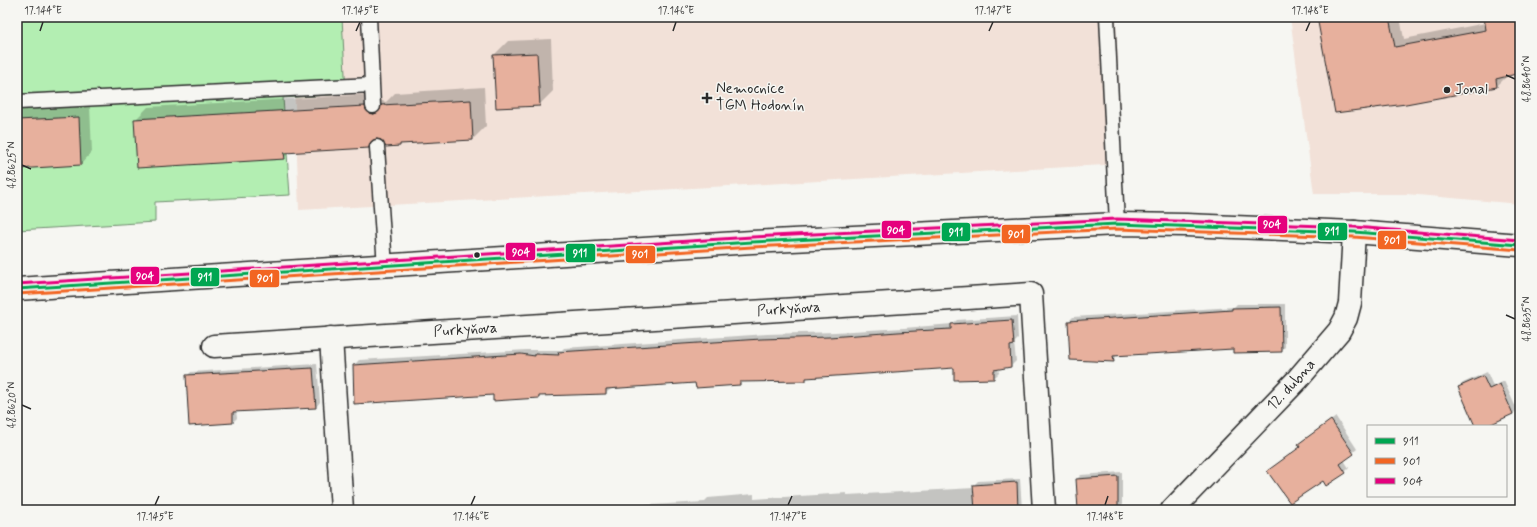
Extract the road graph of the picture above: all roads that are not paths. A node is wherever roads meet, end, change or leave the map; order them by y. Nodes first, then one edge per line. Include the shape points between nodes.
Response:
1 (368, 17) edge
2 (1107, 17) edge
3 (372, 84) junction
4 (17, 102) edge
5 (374, 106) dead end
6 (377, 147) dead end
7 (1117, 224) junction
8 (1354, 232) junction
9 (1520, 245) edge
10 (385, 267) junction
11 (17, 289) edge
12 (331, 338) junction
13 (214, 346) dead end
14 (342, 510) edge
15 (1044, 510) edge
16 (1172, 510) edge

1 - 3 lane
2 - 7 lane
3 - 4 lane
3 - 5 lane
6 - 10 lane
7 - 8 street
7 - 10 street via 886,234
8 - 9 street
8 - 16 street, 12. dubna via 1350,303 1339,332 1297,380
10 - 11 street
12 - 13 street, Purkyňova
12 - 14 street
12 - 15 street, Purkyňova via 1031,294

